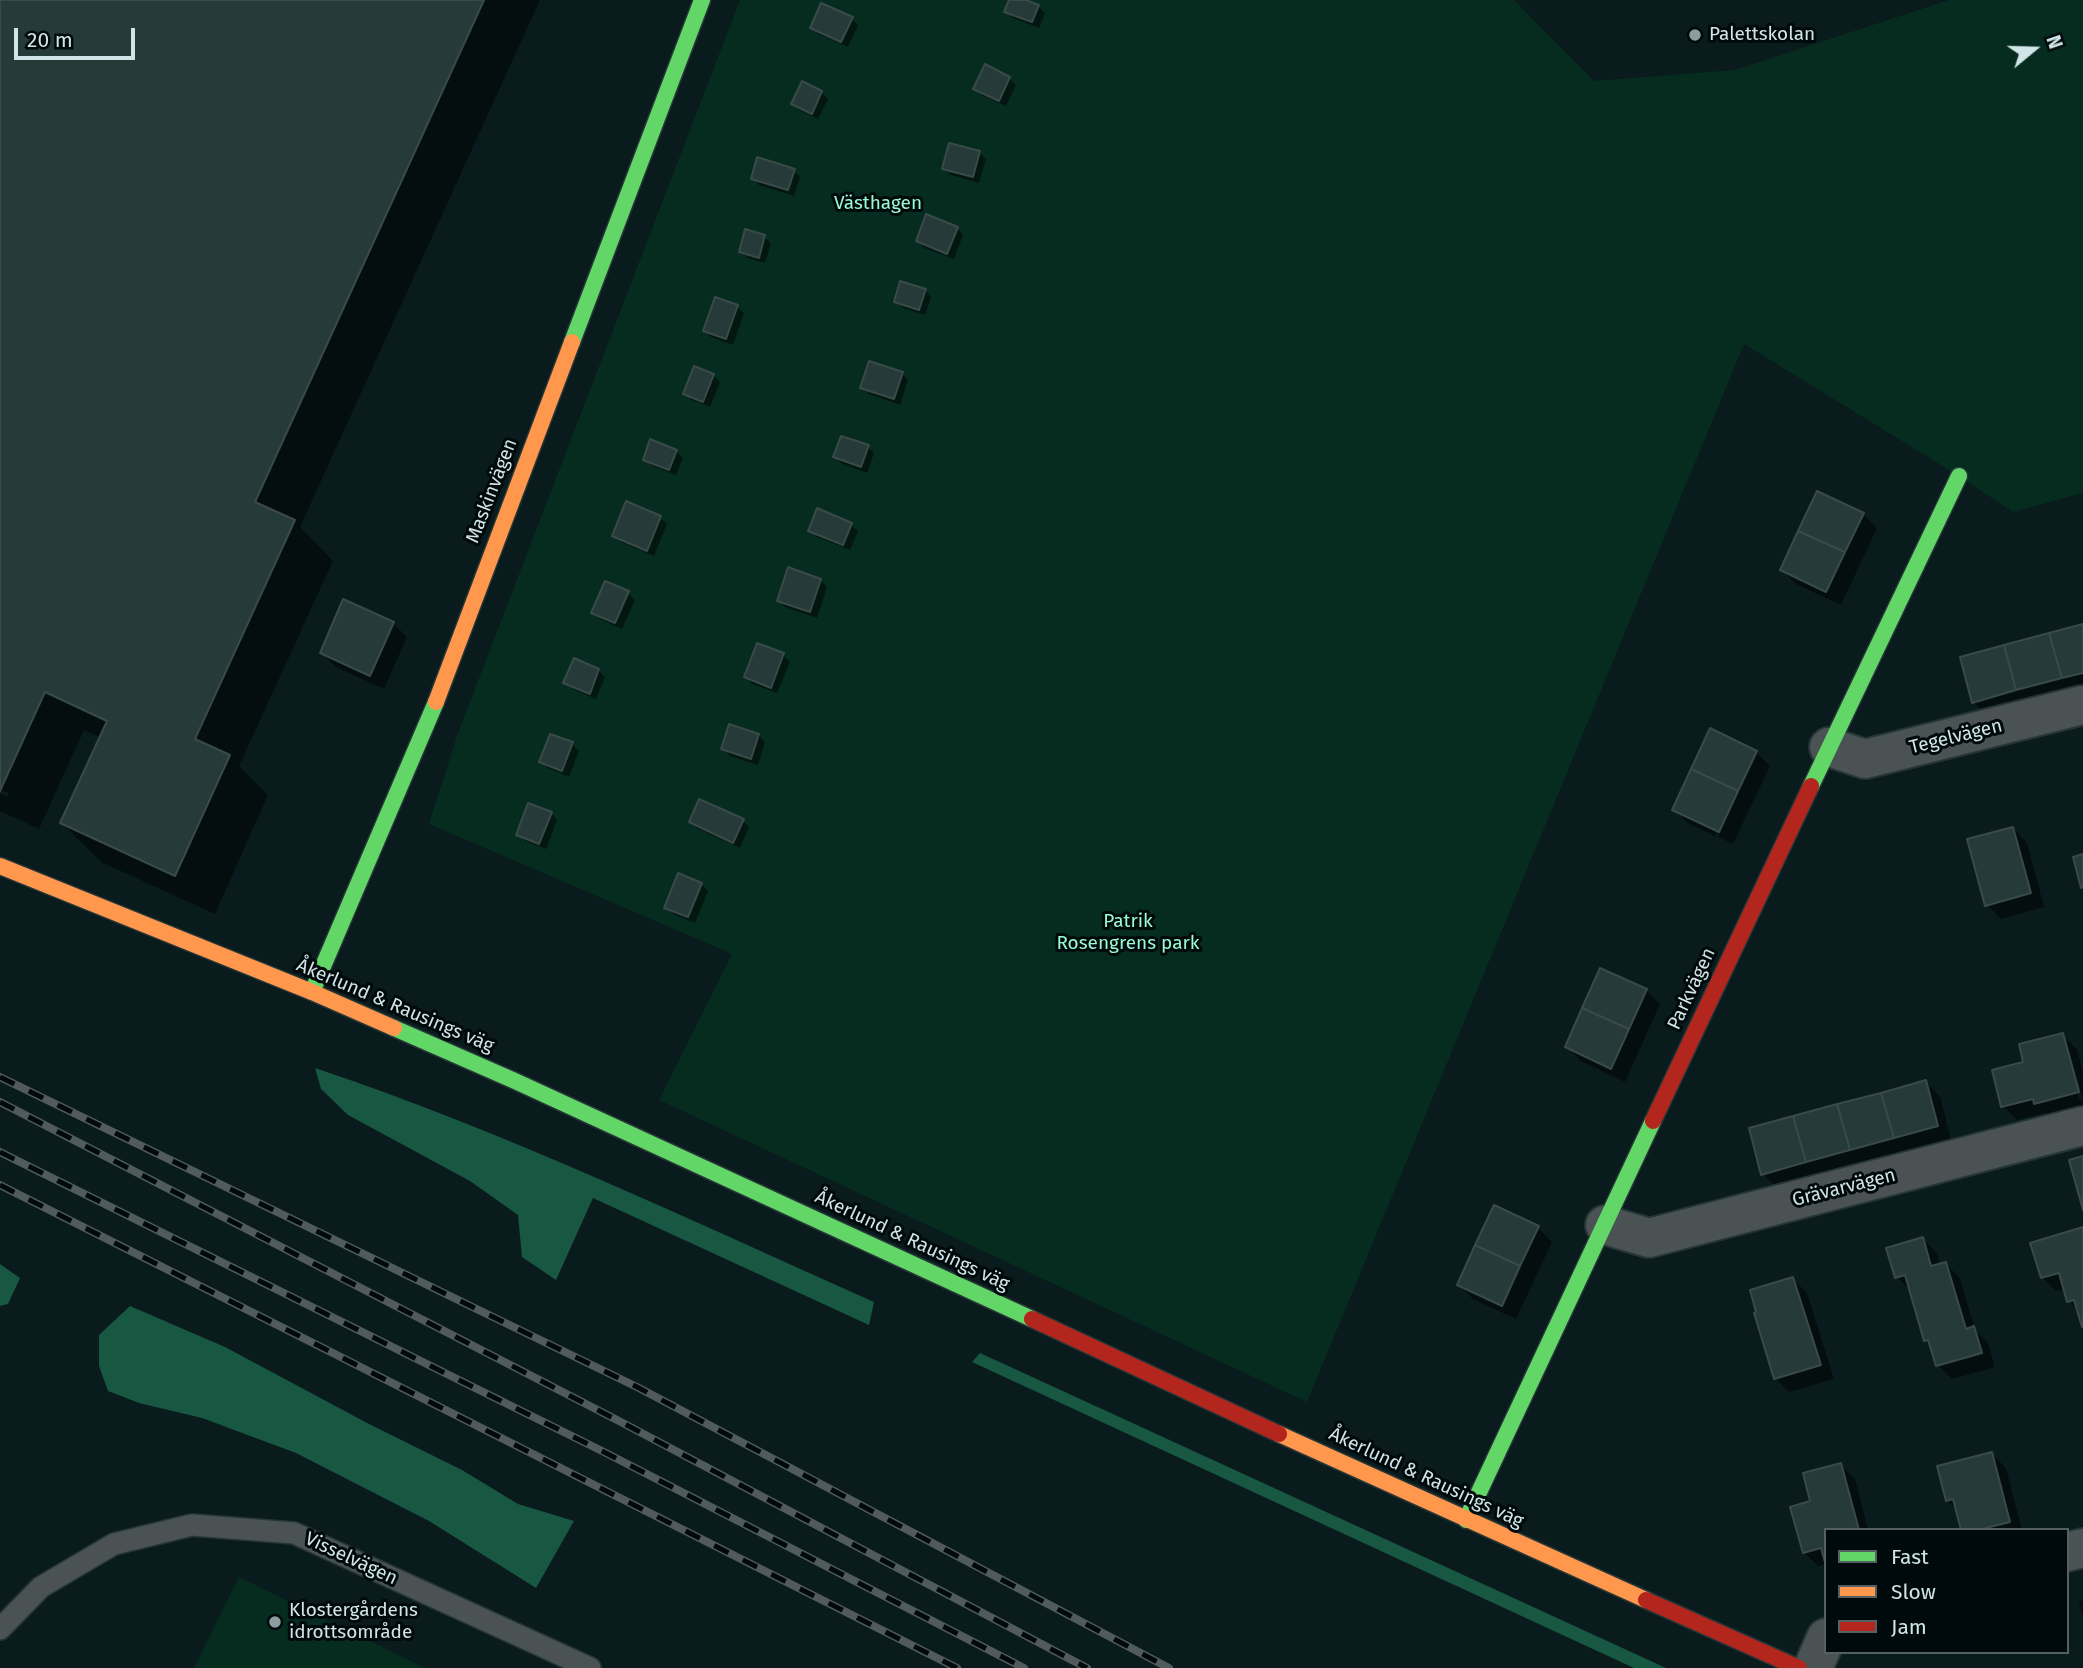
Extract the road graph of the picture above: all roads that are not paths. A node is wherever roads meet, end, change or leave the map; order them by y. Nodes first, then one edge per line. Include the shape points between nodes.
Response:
1 (702, 0) edge
2 (1959, 476) dead end
3 (2083, 705) edge
4 (1829, 747) junction
5 (0, 866) edge
6 (312, 992) junction
7 (2083, 1126) edge
8 (1605, 1225) junction
9 (1466, 1520) junction
10 (0, 1629) edge
11 (1824, 1643) edge
12 (590, 1668) edge
13 (1800, 1668) edge
14 (1814, 1668) edge

1 - 6 street, Maskinvägen via 430,718
2 - 4 street, Parkvägen
3 - 4 street, Tegelvägen via 1865,759
4 - 8 street, Parkvägen
5 - 6 street, Åkerlund & Rausings väg
6 - 9 street, Åkerlund & Rausings väg
7 - 8 street, Grävarvägen via 1649,1238
8 - 9 street, Parkvägen
9 - 13 street, Åkerlund & Rausings väg
10 - 12 lane, Visselvägen via 41,1587 114,1544 192,1525 294,1532
11 - 14 street

